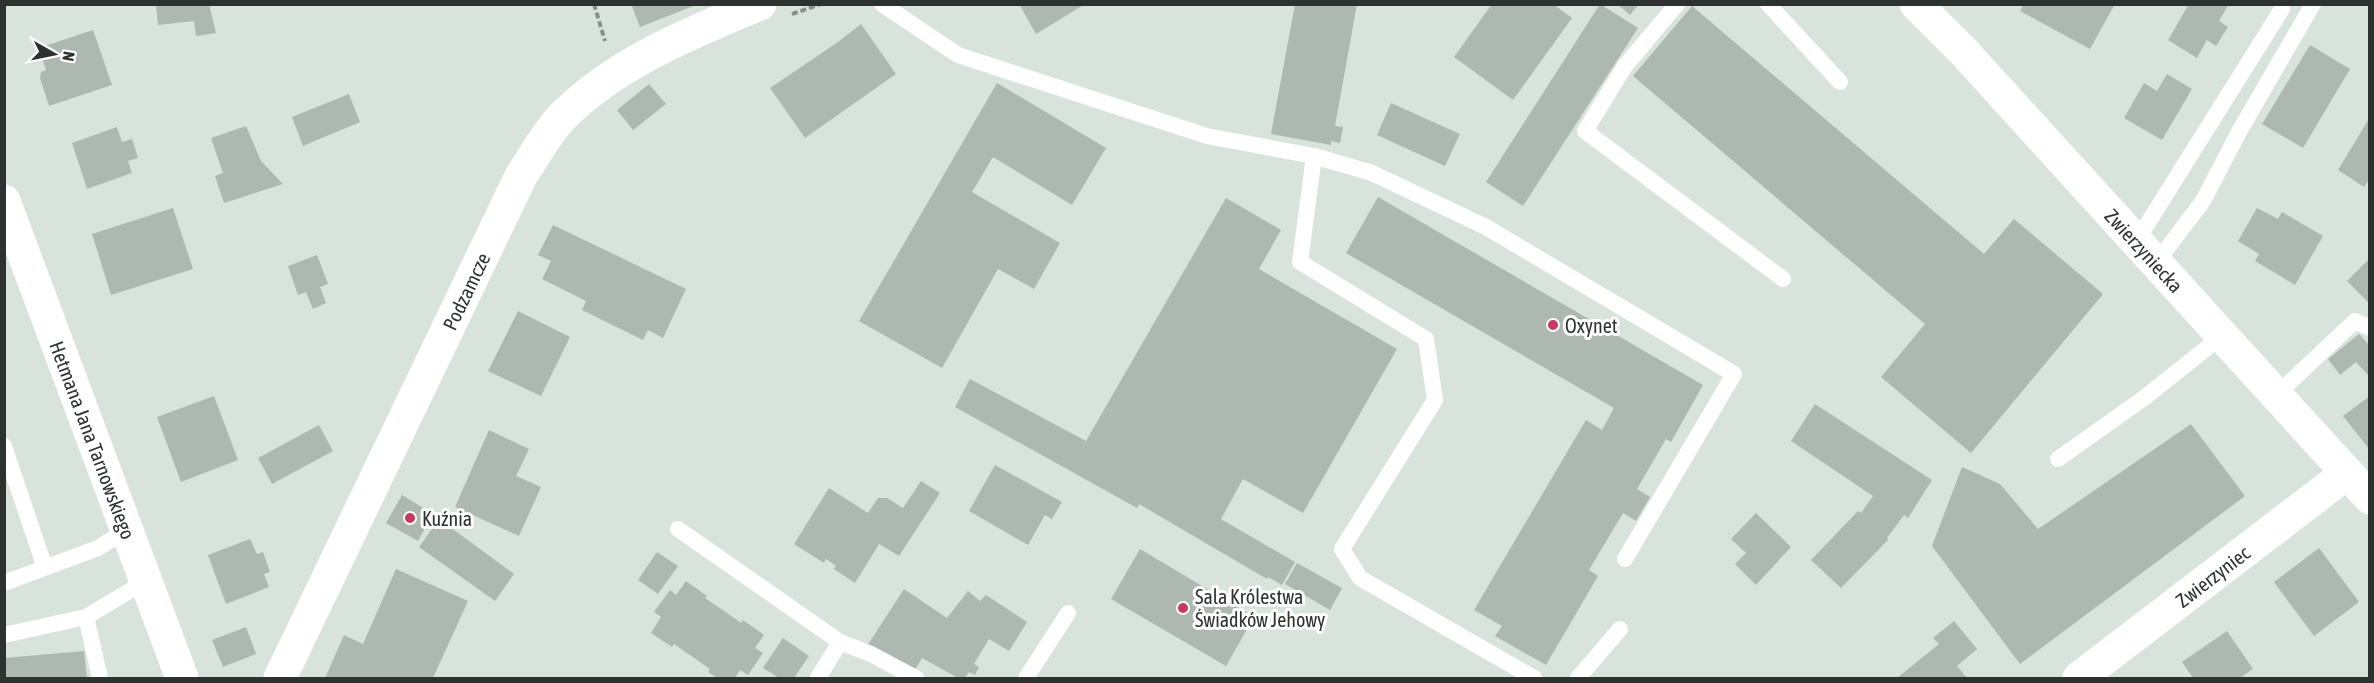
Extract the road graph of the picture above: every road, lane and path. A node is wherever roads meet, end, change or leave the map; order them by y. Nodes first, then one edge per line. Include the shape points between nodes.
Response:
1 (821, 4) edge
2 (882, 4) edge
3 (1677, 4) edge
4 (1768, 4) edge
5 (1916, 4) edge
6 (2313, 4) edge
7 (2282, 9) dead end
8 (772, 10) edge
9 (1840, 82) dead end
10 (1314, 156) junction
11 (4, 201) edge
12 (2146, 253) junction
13 (1783, 279) dead end
14 (2370, 328) edge
15 (2222, 336) junction
16 (2276, 395) junction
17 (4, 446) edge
18 (2058, 459) dead end
19 (2347, 473) junction
20 (2370, 498) edge
21 (127, 530) junction
22 (678, 530) dead end
23 (1625, 559) dead end
24 (45, 568) junction
25 (146, 580) junction
26 (4, 583) edge
27 (1068, 613) dead end
28 (86, 617) junction
29 (1620, 629) dead end
30 (4, 635) edge
31 (840, 642) junction
32 (100, 678) edge
33 (182, 678) edge
34 (279, 678) edge
35 (818, 678) edge
36 (916, 678) edge
37 (1026, 678) edge
38 (1534, 678) edge
39 (1578, 678) edge
40 (2079, 678) edge

1 - 8 path
2 - 10 lane via 957,55 1207,136
3 - 13 lane via 1625,66 1585,131
4 - 9 lane
5 - 12 street, Zwierzyniecka
6 - 12 lane via 2203,201
7 - 12 lane
8 - 34 street, Podzamcze via 682,37 615,74 562,116 521,176
10 - 23 lane via 1372,173 1486,227 1734,374
10 - 38 lane via 1300,262 1426,339 1435,400 1342,549 1360,578
11 - 21 street, Hetmana Jana Tarnowskiego
12 - 15 street, Zwierzyniecka
14 - 16 lane via 2355,321
15 - 16 street, Zwierzyniecka
15 - 18 lane
16 - 19 street, Zwierzyniecka
17 - 24 lane
19 - 20 street, Zwierzyniecka
19 - 40 street, Zwierzyniec
21 - 24 lane via 98,548
21 - 25 street, Hetmana Jana Tarnowskiego
22 - 31 lane
24 - 26 lane
25 - 28 lane
25 - 33 street, Hetmana Jana Tarnowskiego
27 - 37 lane
28 - 30 lane
28 - 32 lane
29 - 39 lane
31 - 35 lane
31 - 36 lane

